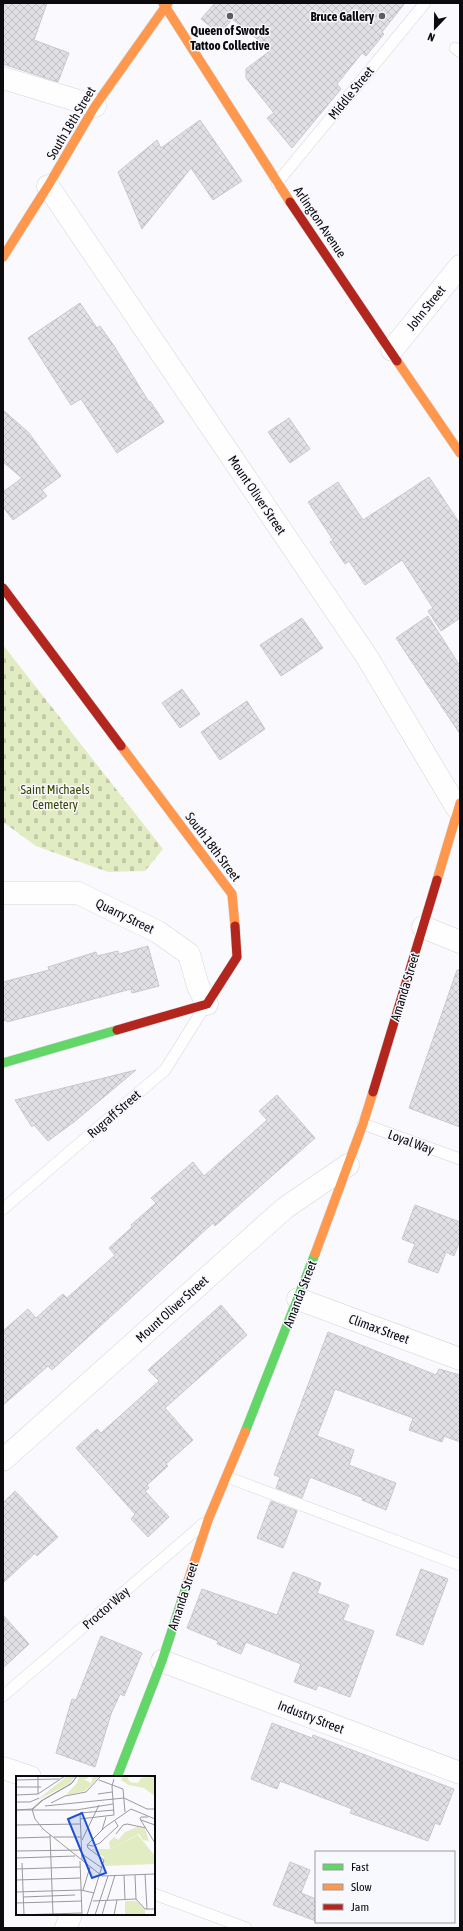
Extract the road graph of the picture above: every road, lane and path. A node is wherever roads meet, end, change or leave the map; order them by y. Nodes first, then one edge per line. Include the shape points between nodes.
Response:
1 (425, 3) edge
2 (165, 4) edge
3 (3, 78) edge
4 (96, 106) junction
5 (277, 183) junction
6 (48, 186) junction
7 (3, 256) edge
8 (460, 266) edge
9 (392, 350) junction
10 (460, 453) edge
11 (3, 588) edge
12 (459, 806) edge
13 (3, 893) edge
14 (423, 927) junction
15 (460, 942) edge
16 (207, 1004) junction
17 (3, 1063) edge
18 (363, 1124) junction
19 (460, 1159) edge
20 (348, 1166) junction
21 (3, 1209) edge
22 (298, 1299) junction
23 (460, 1359) edge
24 (3, 1460) edge
25 (228, 1478) junction
26 (208, 1520) junction
27 (460, 1565) edge
28 (162, 1661) junction
29 (3, 1696) edge
30 (3, 1768) edge
31 (460, 1773) edge
32 (27, 1776) edge
33 (117, 1776) edge
34 (155, 1894) edge
35 (71, 1915) edge
36 (66, 1928) edge
37 (246, 1928) edge

1 - 5 lane, Middle Street
2 - 4 main road, South 18th Street
2 - 5 main road, Arlington Avenue
3 - 4 street
4 - 6 main road, South 18th Street
5 - 9 main road, Arlington Avenue
6 - 7 main road, South 18th Street
6 - 12 street, Mount Oliver Street via 367,657
8 - 9 street, John Street
9 - 10 main road, Arlington Avenue
11 - 16 main road, South 18th Street via 232,894 237,957
12 - 14 main road, Amanda Street
13 - 16 street, Quarry Street via 78,893 158,932 189,954 198,986
14 - 15 street
14 - 18 main road, Amanda Street
16 - 17 main road
16 - 21 lane, Rugraff Street via 165,1070
18 - 19 lane, Loyal Way
18 - 20 main road, Amanda Street
20 - 22 main road, Amanda Street
20 - 24 street, Mount Oliver Street via 285,1208
22 - 23 street, Climax Street
22 - 25 main road, Amanda Street
25 - 26 main road, Amanda Street
25 - 27 lane
26 - 28 main road, Amanda Street
26 - 29 lane, Proctor Way
28 - 31 street, Industry Street
28 - 33 main road, Amanda Street
30 - 32 street
34 - 37 lane
35 - 36 street

